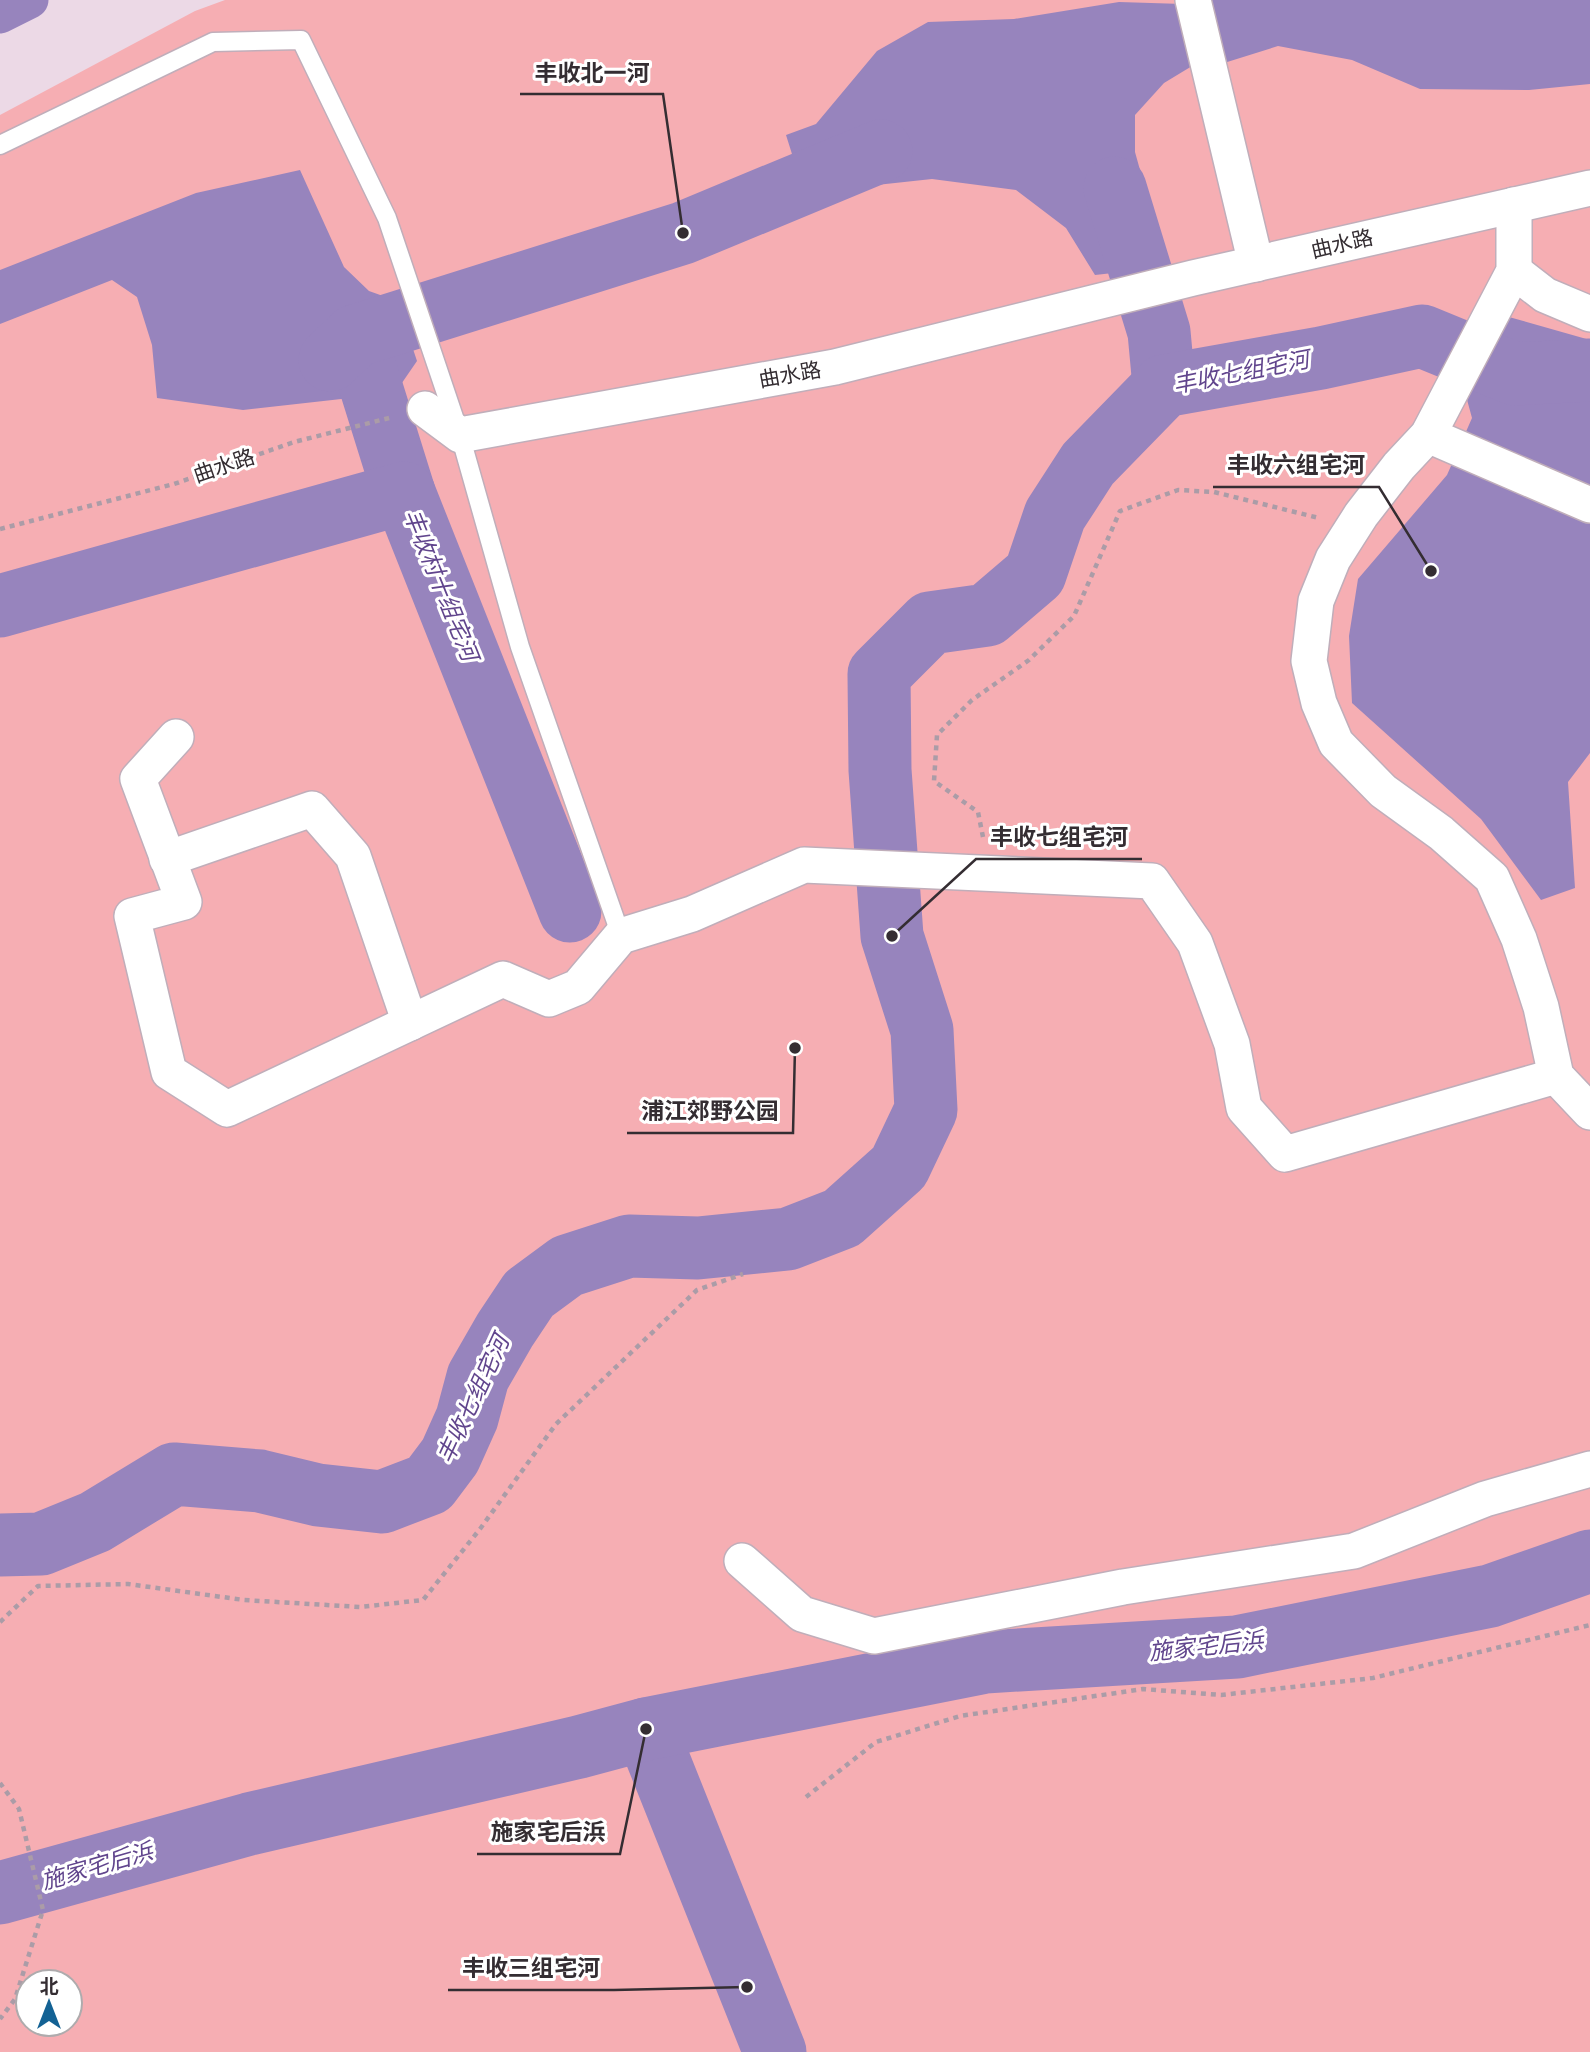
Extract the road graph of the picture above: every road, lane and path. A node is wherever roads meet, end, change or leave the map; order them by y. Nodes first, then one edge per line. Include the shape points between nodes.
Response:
1 (1193, 0) edge
2 (0, 145) edge
3 (1590, 188) edge
4 (1514, 205) junction
5 (1256, 264) junction
6 (1514, 271) junction
7 (1590, 314) edge
8 (425, 409) joint
9 (460, 435) junction
10 (1428, 435) junction
11 (1590, 505) edge
12 (1354, 526) junction
13 (0, 529) edge
14 (176, 737) dead end
15 (167, 859) junction
16 (990, 875) junction
17 (621, 936) junction
18 (410, 1023) junction
19 (1556, 1076) junction
20 (1590, 1112) edge
21 (743, 1274) dead end
22 (1590, 1452) edge
23 (1590, 1469) edge
24 (1557, 1478) junction
25 (742, 1561) dead end
26 (0, 1622) edge
27 (1590, 1625) edge
28 (0, 1783) edge
29 (806, 1797) dead end
30 (0, 2019) edge

1 - 5 street
2 - 9 lane via 213,42 301,40 387,219
3 - 4 street, 曲水路
4 - 5 street, 曲水路
4 - 6 street
5 - 9 street, 曲水路 via 835,366
6 - 7 street via 1545,295
6 - 10 street
8 - 9 street
8 - 13 path, 曲水路 via 294,442 174,484
9 - 17 lane via 520,647
10 - 11 street
10 - 12 street
12 - 16 path via 1213,492 1178,491 1120,511 1074,616 1030,660 972,699 937,735 934,781 978,812
12 - 19 street via 1333,559 1316,601 1308,661 1319,703 1336,743 1383,791 1492,878 1519,939 1541,1007
14 - 15 street via 138,779
15 - 18 street via 312,809 354,856
15 - 18 street via 184,902 132,916 169,1072 227,1109
16 - 17 street via 804,865 692,914
16 - 19 street via 1152,881 1195,943 1232,1044 1244,1108 1285,1154
17 - 18 street via 578,987 549,999 503,979
19 - 20 street
21 - 26 path via 697,1290 556,1424 423,1600 359,1607 244,1600 128,1584 38,1586
22 - 24 street
23 - 24 street
24 - 25 street via 1485,1499 1354,1551 1123,1587 874,1636 802,1614
27 - 29 path via 1373,1678 1221,1695 1143,1689 960,1716 876,1742
28 - 30 path via 19,1809 43,1910 15,1999

